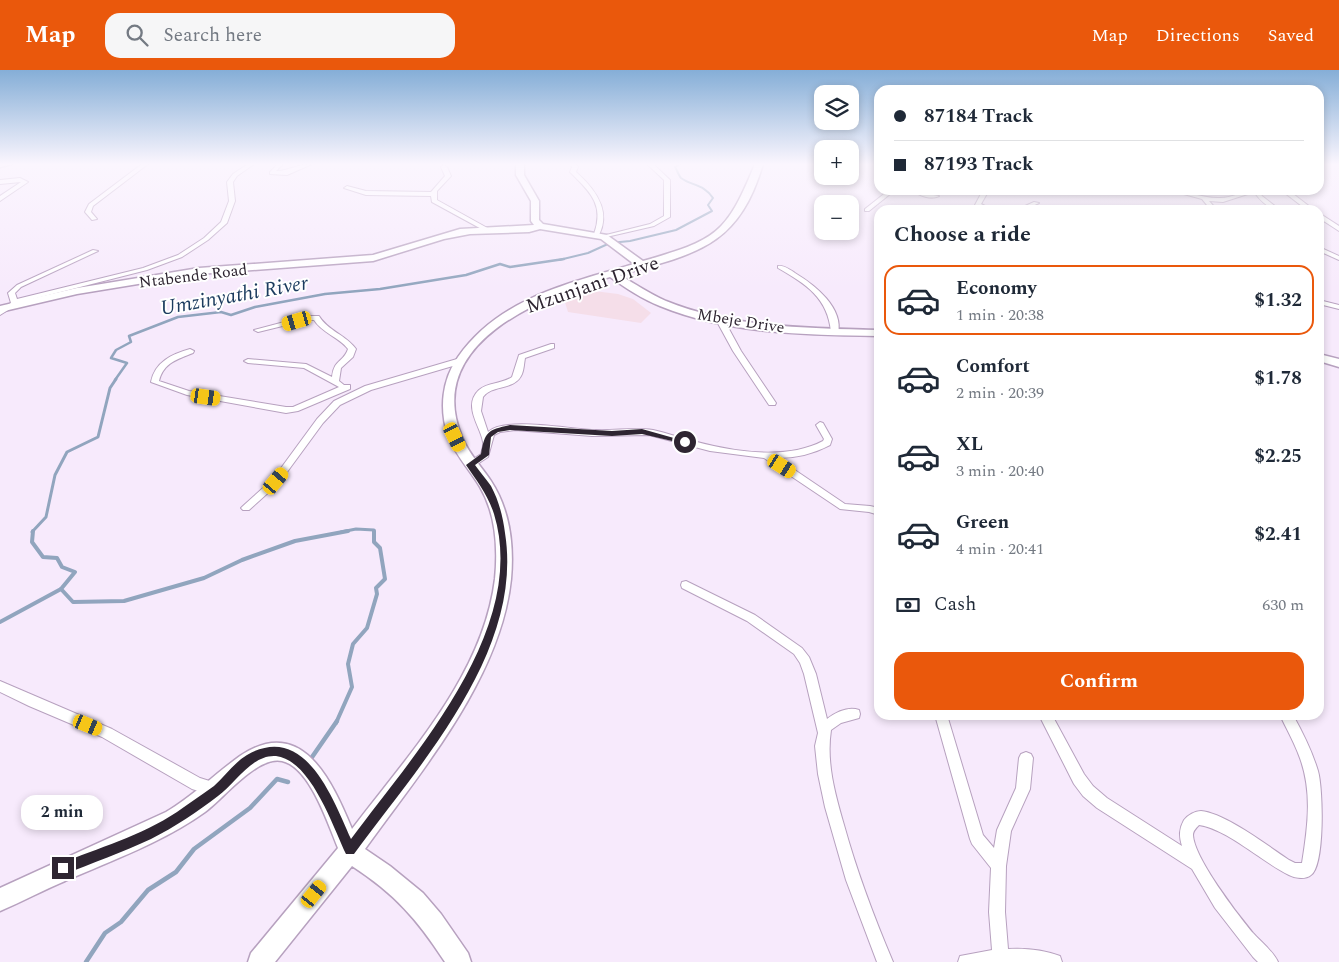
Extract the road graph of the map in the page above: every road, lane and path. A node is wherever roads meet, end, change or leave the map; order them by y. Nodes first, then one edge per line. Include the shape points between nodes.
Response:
1 (91, 206) edge
2 (230, 206) edge
3 (440, 206) edge
4 (535, 206) edge
5 (600, 206) edge
6 (667, 206) edge
7 (740, 206) edge
8 (872, 206) edge
9 (867, 210) dead end
10 (94, 218) dead end
11 (1324, 218) edge
12 (540, 226) junction
13 (1339, 229) edge
14 (490, 231) junction
15 (603, 237) junction
16 (96, 251) dead end
17 (1324, 251) edge
18 (1339, 258) edge
19 (642, 265) junction
20 (780, 267) dead end
21 (612, 274) junction
22 (1324, 303) edge
23 (14, 304) junction
24 (1339, 307) edge
25 (0, 311) edge
26 (719, 318) junction
27 (258, 330) dead end
28 (835, 332) junction
29 (874, 334) edge
30 (551, 346) dead end
31 (190, 351) dead end
32 (1324, 359) edge
33 (248, 361) dead end
34 (460, 362) junction
35 (1339, 363) edge
36 (335, 382) junction
37 (347, 387) junction
38 (368, 388) junction
39 (772, 403) dead end
40 (820, 425) dead end
41 (486, 440) junction
42 (764, 453) junction
43 (470, 465) junction
44 (246, 508) dead end
45 (874, 510) edge
46 (686, 585) dead end
47 (0, 686) edge
48 (854, 714) dead end
49 (942, 720) edge
50 (1048, 720) edge
51 (1289, 720) edge
52 (823, 731) junction
53 (1026, 758) dead end
54 (217, 790) junction
55 (350, 850) junction
56 (1197, 864) junction
57 (998, 866) junction
58 (0, 900) edge
59 (1000, 955) junction
60 (260, 962) edge
61 (459, 962) edge
62 (885, 962) edge
63 (966, 962) edge
64 (1054, 962) edge
65 (1270, 962) edge

1 - 10 street via 88,212
2 - 23 street via 224,223 180,256
3 - 14 street
4 - 12 street via 535,221
5 - 15 street
6 - 15 street via 667,216 652,225
7 - 19 street, Mzunjani Drive via 726,228 697,246
8 - 9 street
11 - 13 street
12 - 14 street, Ntabende Road
12 - 15 street, Ntabende Road
14 - 23 street, Ntabende Road via 448,234 391,255 373,258 199,271
15 - 19 street
16 - 23 street via 19,286 11,293
17 - 18 street
19 - 21 street, Mzunjani Drive
20 - 28 street via 809,284 827,304 835,321
21 - 26 street, Mbeje Drive via 666,304
21 - 34 street, Mzunjani Drive via 515,310 481,336
22 - 24 street
23 - 25 street, Ntabende Road
26 - 28 street, Mbeje Drive
26 - 39 street
27 - 36 street via 316,318 322,328 352,348 350,355 337,367
28 - 29 street, Mbeje Drive
30 - 41 street via 522,357 519,374 513,381 488,388 480,394 478,417
31 - 37 street via 161,366 155,382 187,393 286,410
32 - 35 street
33 - 36 street via 306,366
34 - 38 street
34 - 43 street, Mzunjani Drive via 451,382 448,409 455,437
36 - 37 street
37 - 38 street
38 - 44 street via 331,407 276,481
40 - 42 street via 828,439 824,445 801,453
41 - 42 street via 496,430 510,427 612,434 642,432 704,446
41 - 43 street via 485,455
42 - 45 street via 843,507
43 - 55 street, Mzunjani Drive via 487,488 498,515 503,547 503,577 494,620 481,656 449,716
46 - 52 street via 751,618 798,651 806,661
47 - 54 street via 107,733 197,784
48 - 52 street via 838,718
49 - 57 street via 977,839
50 - 56 street via 1088,791
51 - 56 street via 1305,751 1316,787 1317,821 1309,866 1306,870 1294,870 1220,825 1196,818 1186,835
52 - 62 street via 824,757 837,828 862,907
53 - 57 street via 1023,789 1004,830
54 - 55 street via 251,759 268,751 288,753 300,761 318,783
54 - 58 street via 148,834 51,874
55 - 60 street, Mzunjani Drive
55 - 61 street via 425,912
56 - 65 street via 1234,923
57 - 59 street
59 - 63 street
59 - 64 street

